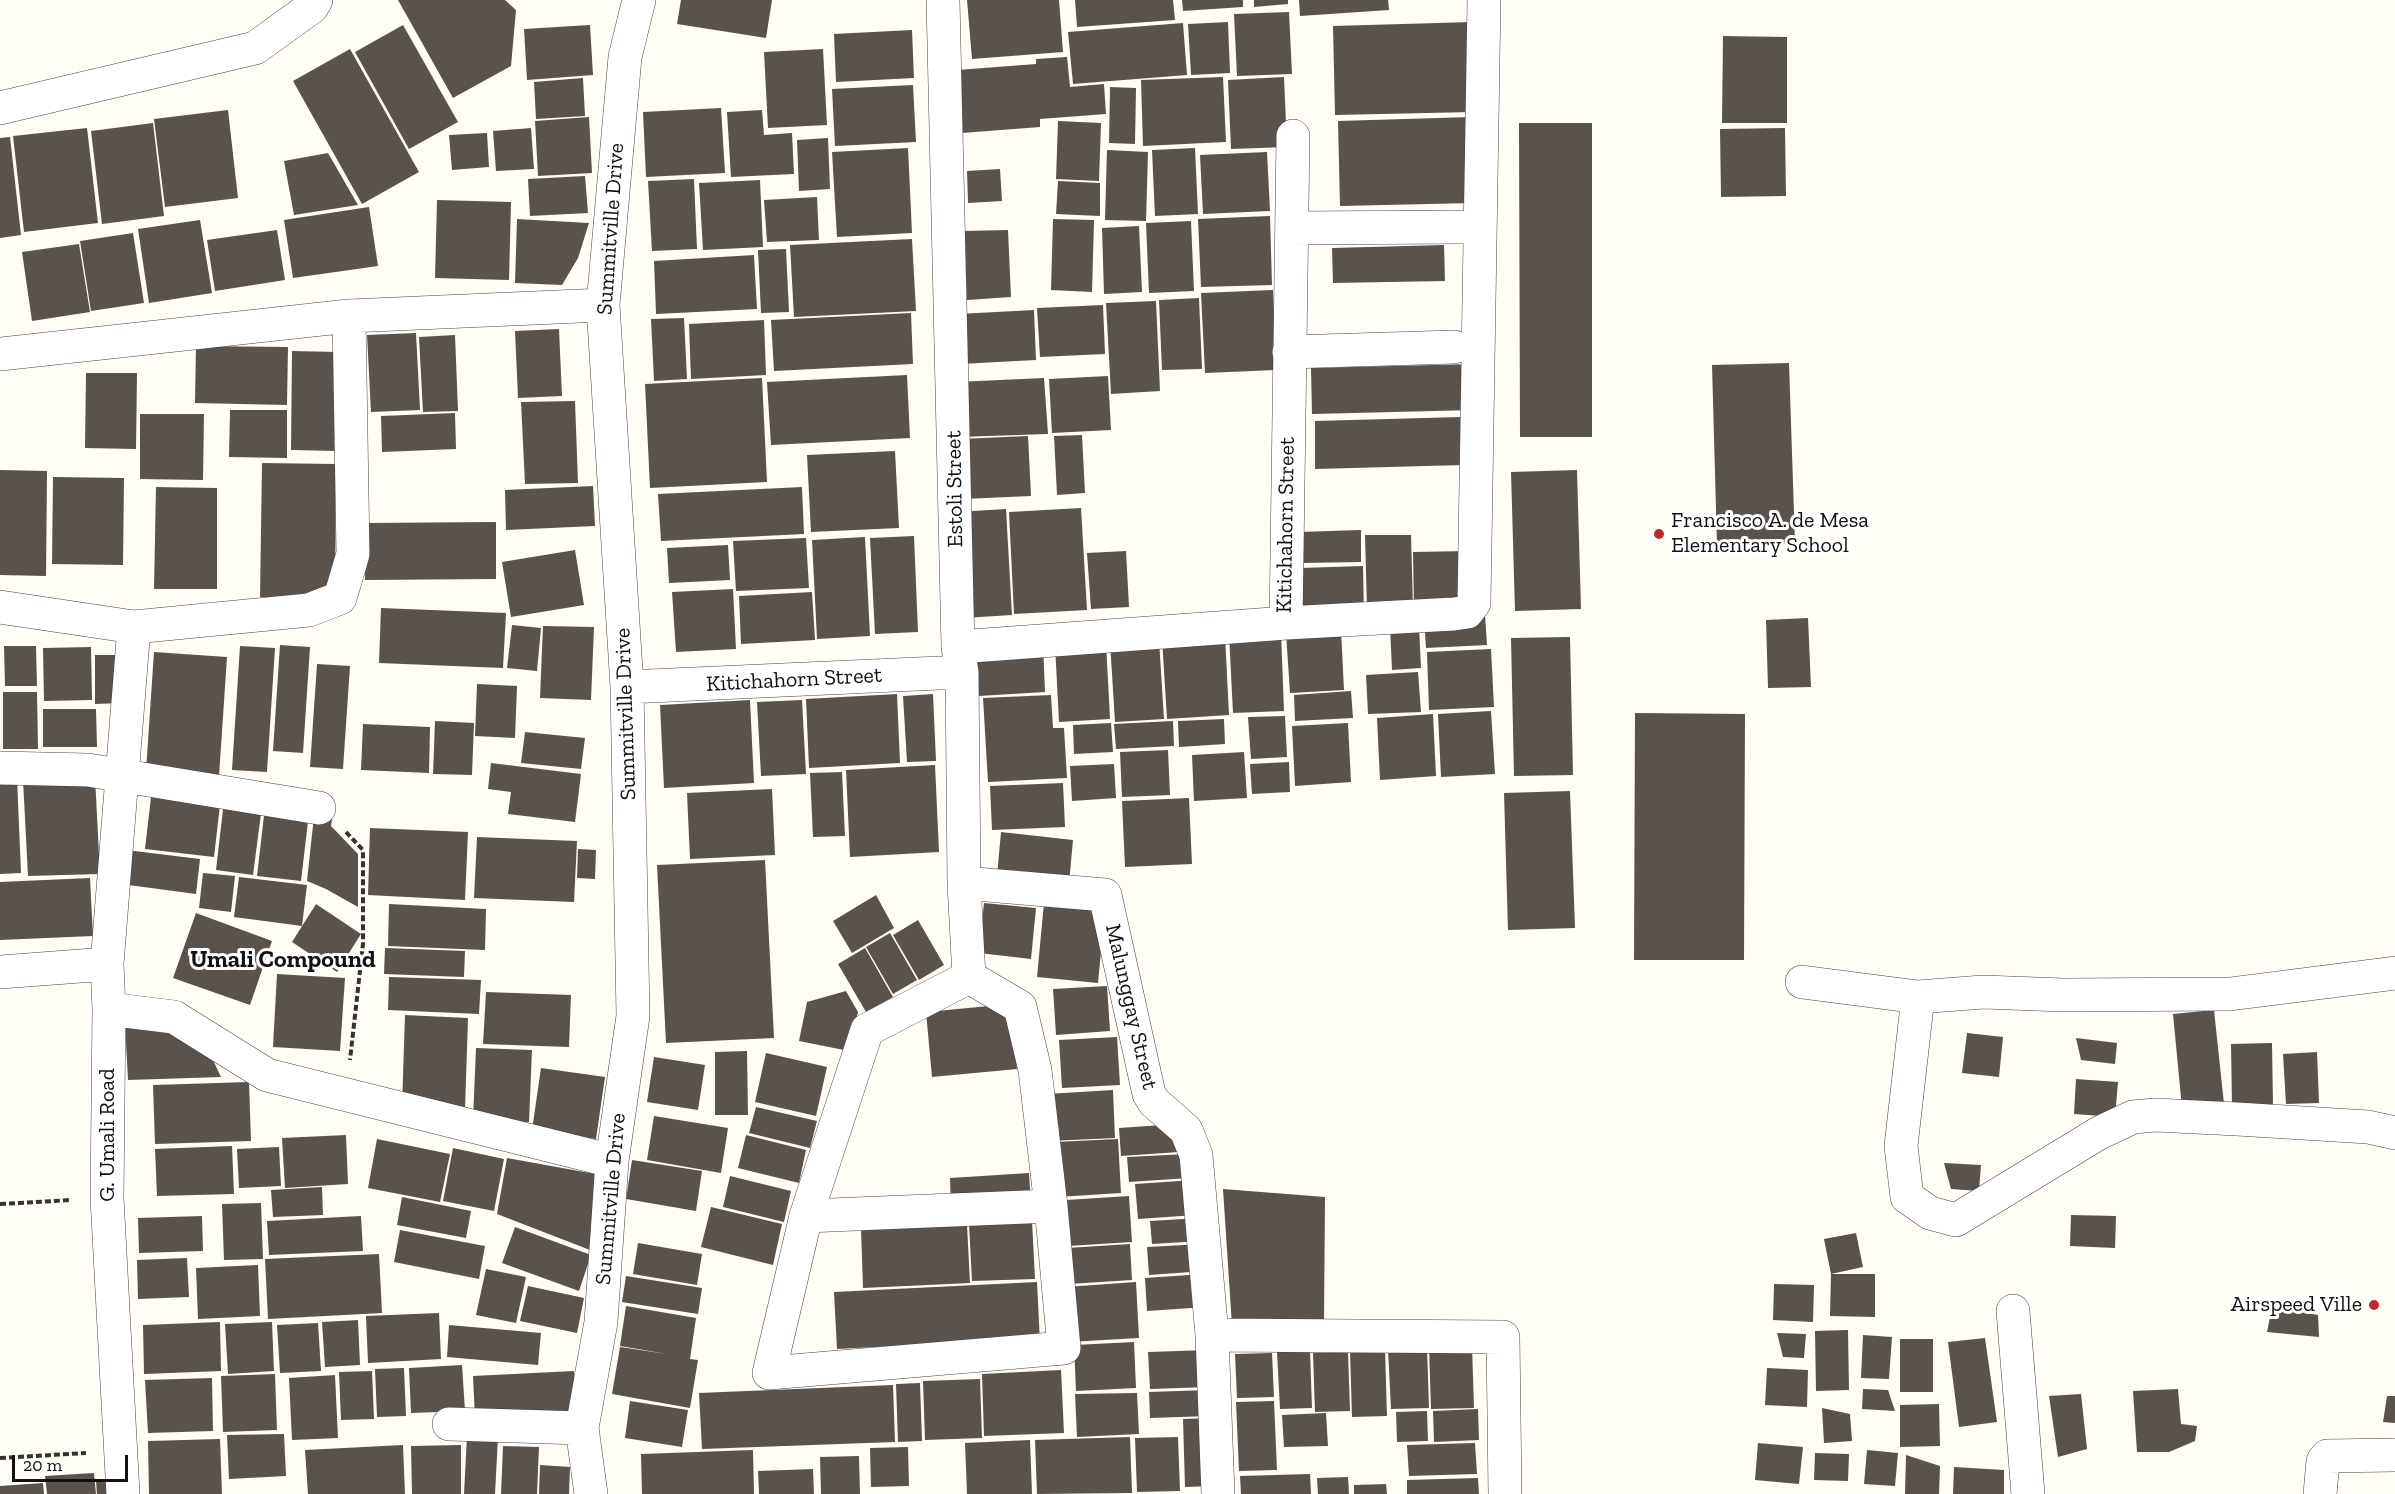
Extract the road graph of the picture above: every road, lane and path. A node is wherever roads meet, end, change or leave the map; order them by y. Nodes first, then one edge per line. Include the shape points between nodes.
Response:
1 (316, 0) edge
2 (639, 0) edge
3 (943, 0) edge
4 (1484, 0) edge
5 (0, 108) edge
6 (1293, 136) dead end
7 (1462, 227) dead end
8 (1292, 228) junction
9 (603, 305) junction
10 (350, 316) junction
11 (1454, 347) dead end
12 (1289, 352) junction
13 (0, 354) edge
14 (0, 608) edge
15 (1286, 623) junction
16 (134, 627) junction
17 (960, 659) junction
18 (627, 687) junction
19 (0, 768) edge
20 (122, 775) junction
21 (319, 808) joint
22 (964, 884) junction
23 (107, 964) junction
24 (0, 972) edge
25 (2395, 973) edge
26 (969, 977) junction
27 (1802, 982) dead end
28 (1918, 997) junction
29 (109, 1009) junction
30 (346, 1095) junction
31 (2395, 1133) edge
32 (612, 1161) junction
33 (107, 1198) junction
34 (0, 1204) edge
35 (1051, 1206) junction
36 (806, 1216) junction
37 (2013, 1311) dead end
38 (1212, 1335) junction
39 (449, 1424) dead end
40 (582, 1428) junction
41 (120, 1451) junction
42 (2395, 1455) edge
43 (0, 1458) edge
44 (123, 1494) edge
45 (591, 1494) edge
46 (1218, 1494) edge
47 (1505, 1494) edge
48 (2028, 1494) edge
49 (2320, 1494) edge

1 - 5 street via 312,7 255,48
2 - 9 street, Summitville Drive via 625,57
3 - 17 street, Estoli Street
4 - 15 street via 1474,603 1467,612 1454,614
6 - 8 street, Kitichahorn Street
7 - 8 street
8 - 12 street, Kitichahorn Street
9 - 10 street
9 - 18 street, Summitville Drive
10 - 13 street
10 - 16 street via 353,554 340,598 309,610
11 - 12 street
12 - 15 street, Kitichahorn Street
14 - 16 street
15 - 17 street, Kitichahorn Street
16 - 20 street, G. Umali Road
17 - 18 street, Kitichahorn Street
17 - 22 street, Estoli Street
18 - 32 street, Summitville Drive via 633,1016
19 - 20 street via 74,768
20 - 21 street
20 - 23 street, G. Umali Road
21 - 30 path via 363,850 363,944
22 - 26 street, Estoli Street
22 - 38 street, Malunggay Street via 1105,895 1149,1094 1186,1130 1196,1155
23 - 24 street
23 - 29 street, G. Umali Road
25 - 28 street via 2230,994 1983,992
26 - 35 street via 1020,1006 1035,1070
26 - 36 street via 867,1030
27 - 28 street
28 - 31 street via 1901,1146 1907,1197 1930,1213 1956,1220 2099,1133 2133,1118 2155,1115 2237,1119 2368,1127
29 - 30 street via 174,1017 267,1075
29 - 33 street, G. Umali Road
30 - 32 street
32 - 40 street, Summitville Drive via 601,1322
33 - 34 path
33 - 41 street, G. Umali Road
35 - 36 street
35 - 36 street via 1064,1348 769,1373
37 - 48 street
38 - 46 street, Malunggay Street
38 - 47 street via 1503,1337
39 - 40 street
40 - 45 street, Summitville Drive
41 - 43 path
41 - 44 street, G. Umali Road
42 - 49 street via 2327,1456 2323,1461

